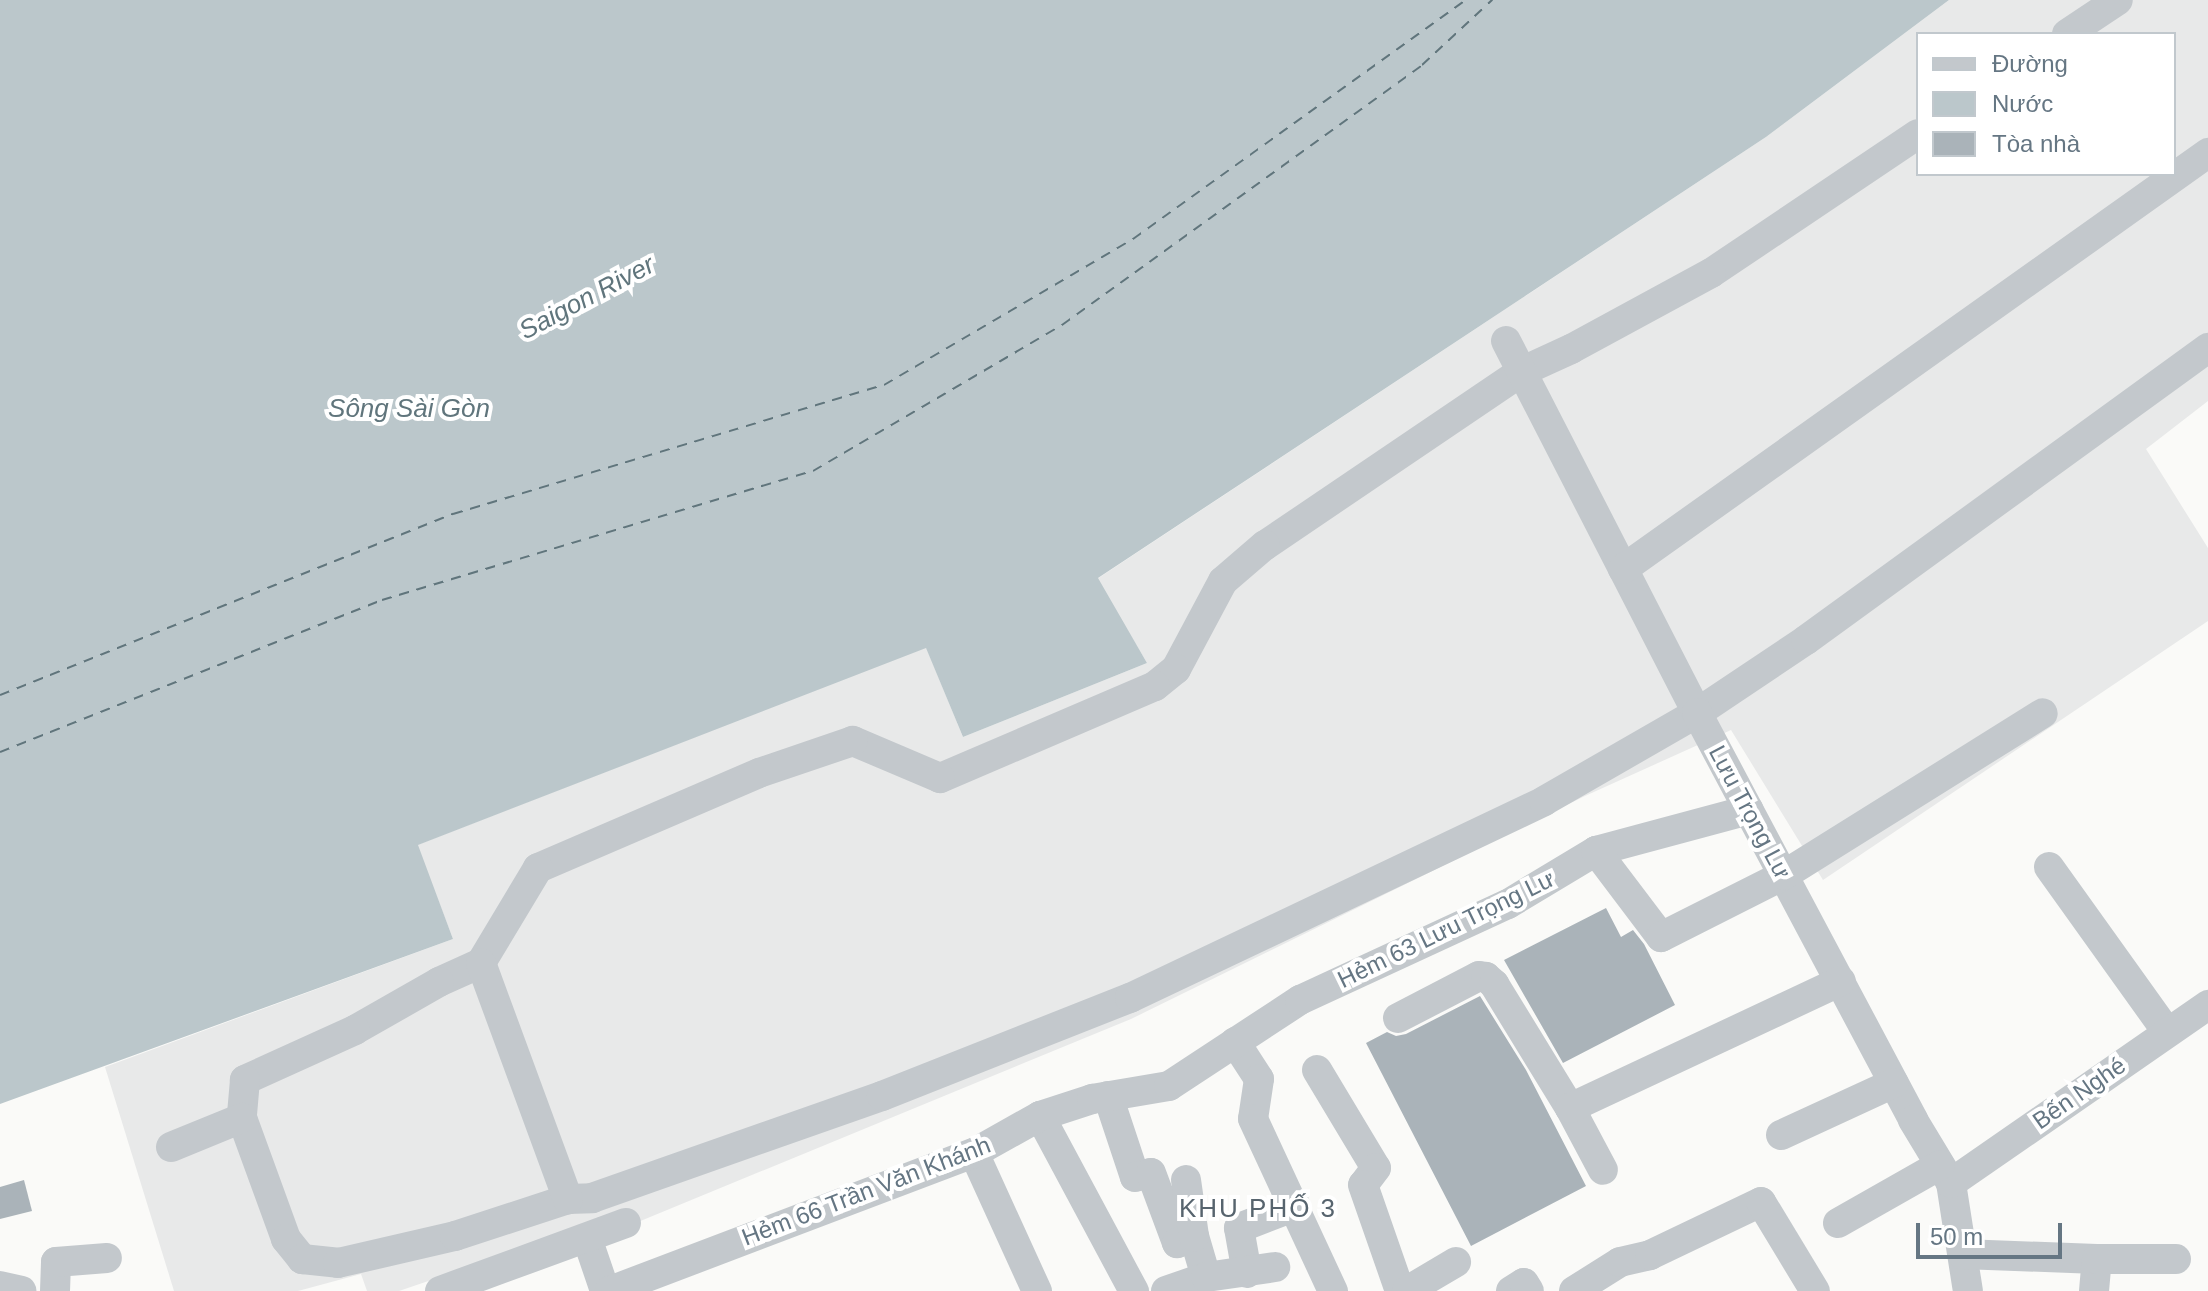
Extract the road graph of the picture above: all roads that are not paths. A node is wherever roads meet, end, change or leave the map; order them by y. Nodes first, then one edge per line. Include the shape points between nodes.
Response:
1 (2118, 0) edge
2 (2070, 32) edge
3 (1916, 135) edge
4 (2208, 153) edge
5 (2176, 176) edge
6 (2176, 176) edge
7 (1506, 341) dead end
8 (2208, 348) edge
9 (1521, 372) junction
10 (1623, 569) junction
11 (1697, 713) junction
12 (2043, 713) dead end
13 (1749, 810) junction
14 (1596, 851) junction
15 (2049, 867) dead end
16 (1784, 875) junction
17 (481, 963) junction
18 (1841, 981) junction
19 (2208, 1005) edge
20 (1398, 1018) dead end
21 (2167, 1032) junction
22 (1235, 1042) junction
23 (1317, 1070) dead end
24 (1894, 1083) junction
25 (1169, 1086) joint
26 (1108, 1096) junction
27 (1570, 1108) junction
28 (1040, 1116) junction
29 (242, 1118) junction
30 (1781, 1135) dead end
31 (171, 1147) dead end
32 (974, 1153) junction
33 (1603, 1170) dead end
34 (1946, 1174) junction
35 (1186, 1180) dead end
36 (568, 1199) junction
37 (1296, 1206) junction
38 (626, 1223) dead end
39 (1838, 1223) dead end
40 (1194, 1236) junction
41 (587, 1238) junction
42 (1962, 1254) junction
43 (107, 1258) dead end
44 (2097, 1259) junction
45 (2176, 1259) dead end
46 (1456, 1262) dead end
47 (1206, 1277) junction
48 (0, 1286) edge
49 (21, 1291) edge
50 (55, 1291) edge
51 (440, 1291) edge
52 (608, 1291) edge
53 (1037, 1291) edge
54 (1134, 1291) edge
55 (1166, 1291) edge
56 (1333, 1291) edge
57 (1400, 1291) edge
58 (1407, 1291) edge
59 (1511, 1291) edge
60 (1529, 1291) edge
61 (1574, 1291) edge
62 (1815, 1291) edge
63 (1968, 1291) edge
64 (2094, 1291) edge

1 - 2 street
3 - 9 street via 1711,273
4 - 5 street
6 - 10 street
7 - 9 street, Lưu Trọng Lư
8 - 11 street
9 - 10 street, Lưu Trọng Lư
9 - 17 street via 1265,545 1223,581 1176,669 1155,686 940,778 853,741 759,773 538,868
10 - 11 street, Lưu Trọng Lư
11 - 13 street, Lưu Trọng Lư
11 - 36 street via 1544,801 1130,998 882,1096 592,1198
12 - 16 street
13 - 14 street, Hẻm 63 Lưu Trọng Lư
13 - 16 street, Lưu Trọng Lư
14 - 16 street via 1661,937
14 - 22 street, Hẻm 63 Lưu Trọng Lư via 1508,904 1300,1000
15 - 21 street
16 - 18 street, Lưu Trọng Lư
17 - 29 street via 355,1030 245,1080
17 - 36 street
18 - 24 street, Lưu Trọng Lư
18 - 27 street
19 - 21 street, Bến Nghé
20 - 27 street via 1486,977
21 - 34 street, Bến Nghé
22 - 25 street, Hẻm 63 Lưu Trọng Lư
22 - 37 street via 1259,1079 1253,1119
23 - 57 street via 1376,1168 1363,1185
24 - 30 street
24 - 34 street, Lưu Trọng Lư
25 - 26 street, Hẻm 66 Trần Văn Khánh
26 - 28 street, Hẻm 66 Trần Văn Khánh
26 - 40 street via 1135,1177 1151,1173 1177,1243
27 - 33 street
28 - 32 street, Hẻm 66 Trần Văn Khánh
28 - 54 street
29 - 31 street
29 - 36 street via 286,1239 302,1259 338,1263 455,1236
32 - 52 street, Hẻm 66 Trần Văn Khánh
32 - 53 street
34 - 39 street, Bến Nghé
34 - 42 street, Lưu Trọng Lư
35 - 40 street
37 - 47 street via 1239,1228 1261,1270
37 - 56 street
38 - 41 street
40 - 47 street
41 - 51 street
41 - 52 street, Hẻm 66 Trần Văn Khánh
42 - 44 street
42 - 63 street, Lưu Trọng Lư
43 - 50 street via 56,1262
44 - 45 street
44 - 64 street
46 - 58 street
47 - 55 street
48 - 49 street
59 - 60 street via 1524,1283
61 - 62 street via 1620,1262 1650,1255 1761,1202

